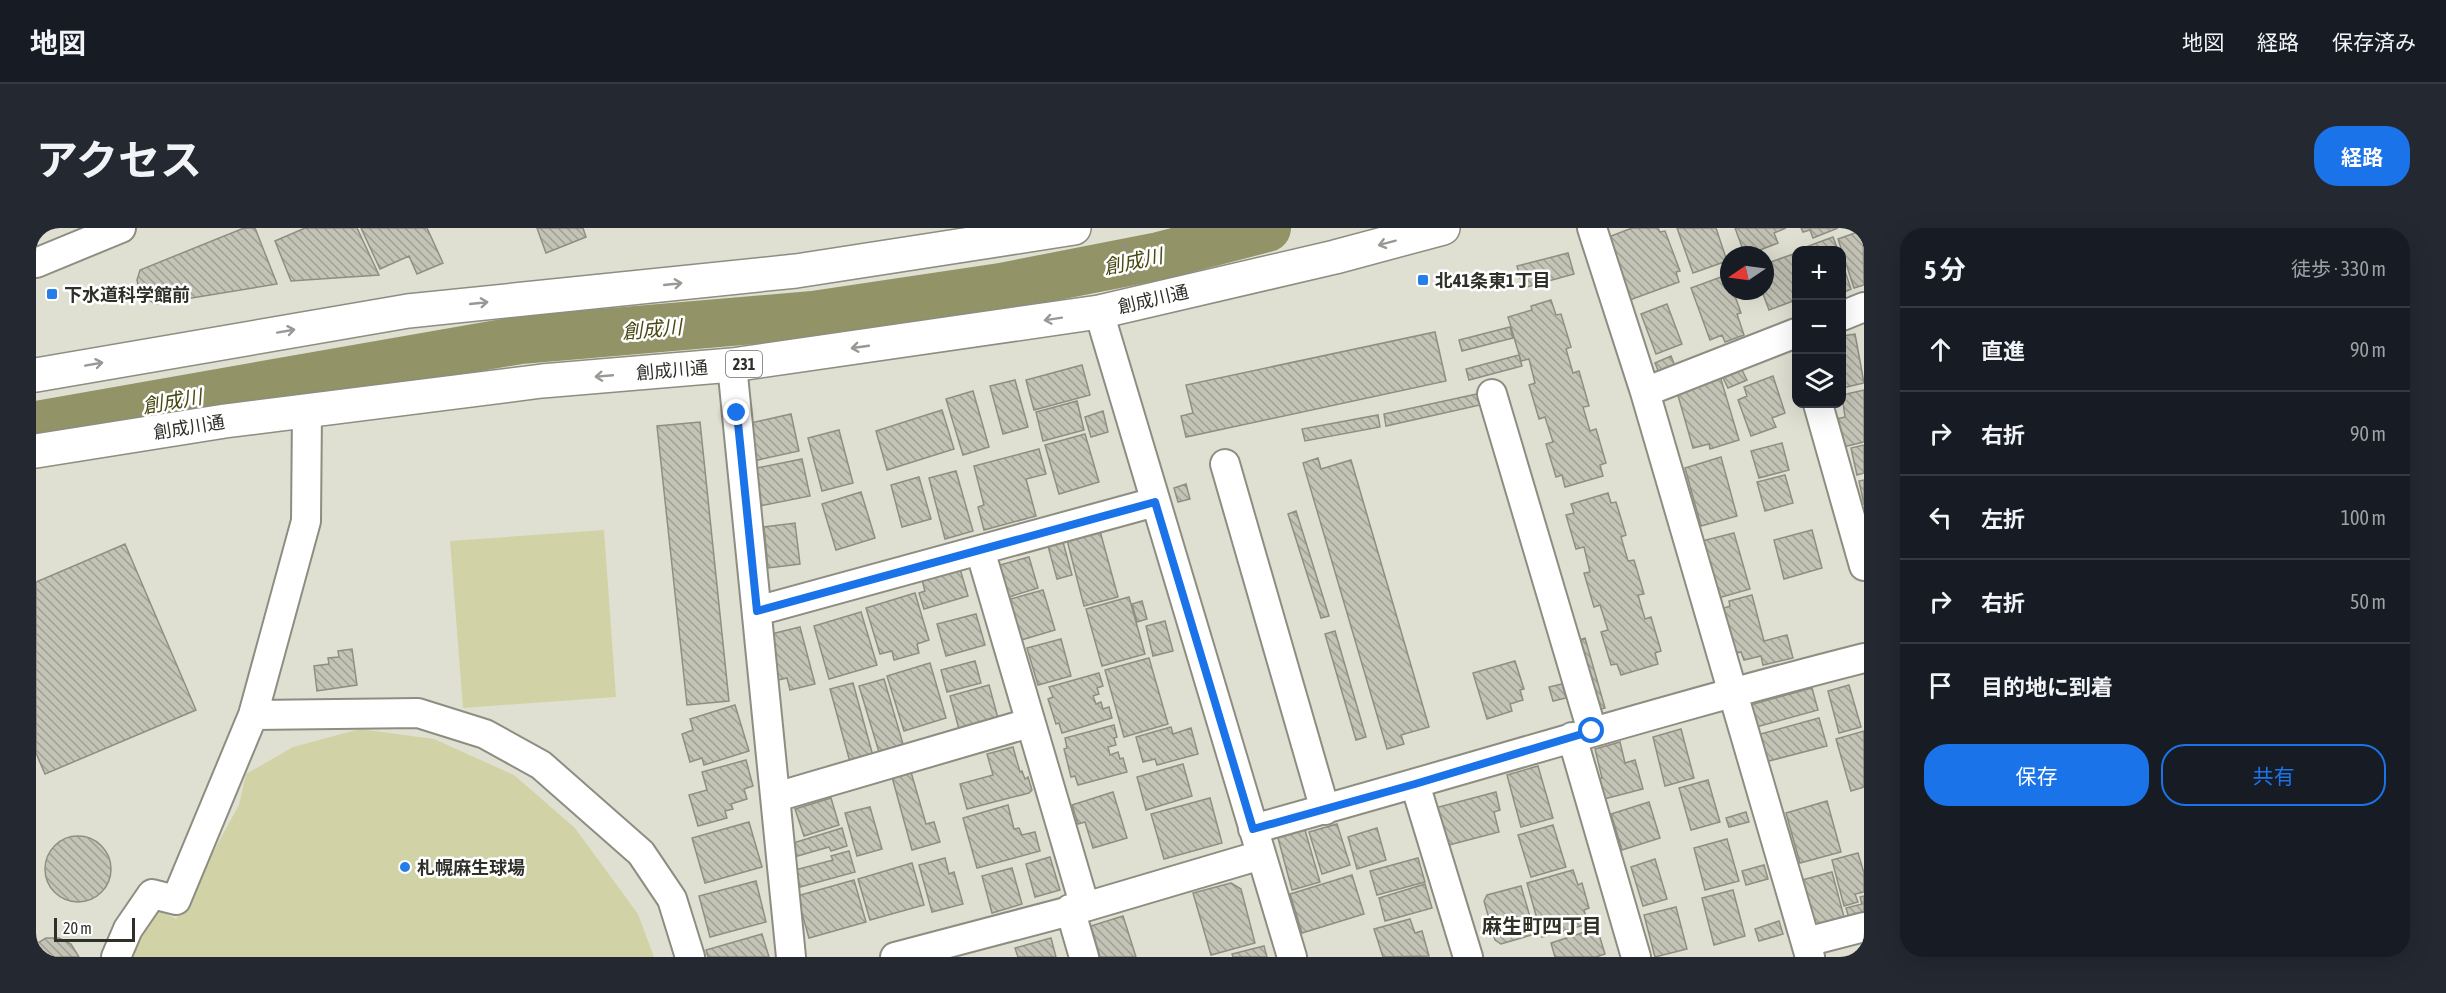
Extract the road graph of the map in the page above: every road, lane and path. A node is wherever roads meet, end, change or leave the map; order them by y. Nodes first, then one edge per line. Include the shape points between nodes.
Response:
1 (121, 228) edge
2 (1072, 228) edge
3 (1443, 228) edge
4 (1592, 228) edge
5 (1124, 244) dead end
6 (36, 263) edge
7 (1132, 279) dead end
8 (1864, 307) edge
9 (1099, 312) junction
10 (1846, 314) edge
11 (1792, 335) edge
12 (732, 365) junction
13 (36, 375) edge
14 (1645, 392) junction
15 (1492, 394) dead end
16 (1819, 408) edge
17 (307, 411) junction
18 (36, 451) edge
19 (1225, 464) dead end
20 (1155, 502) junction
21 (980, 550) junction
22 (1864, 566) edge
23 (757, 611) junction
24 (1864, 658) edge
25 (1731, 692) junction
26 (253, 715) junction
27 (1029, 723) junction
28 (1582, 734) junction
29 (1415, 784) junction
30 (776, 797) junction
31 (1325, 810) junction
32 (1257, 842) junction
33 (1078, 908) junction
34 (1864, 927) edge
35 (1808, 950) edge
36 (116, 957) edge
37 (690, 957) edge
38 (791, 957) edge
39 (895, 957) edge
40 (1084, 957) edge
41 (1292, 957) edge
42 (1467, 957) edge
43 (1636, 957) edge

1 - 6 street
13 -> 2 highway via 408,311 796,271
3 -> 9 highway, 創成川通 / 231 via 1335,258
4 - 14 street
5 - 7 path
8 - 10 street
9 -> 12 highway, 創成川通 / 231
9 - 20 street
11 - 14 street
12 -> 17 highway, 創成川通 / 231 via 542,381
12 - 23 street
14 - 25 street
15 - 28 street
16 - 22 street
17 - 18 highway, 創成川通 / 231
17 - 26 street via 306,521
19 - 31 street
20 - 21 street
20 - 32 street
21 - 23 street
21 - 27 street
23 - 30 street
24 - 25 street
25 - 28 street
25 - 35 street
26 - 36 street via 176,900 152,894 128,929
26 - 37 street via 418,713 485,734 532,760 640,853 672,899
27 - 30 street
27 - 33 street
28 - 29 street
28 - 43 street
29 - 31 street
29 - 42 street
30 - 38 street
31 - 32 street
32 - 33 street
32 - 41 street
33 - 39 street
33 - 40 street
34 - 35 street

